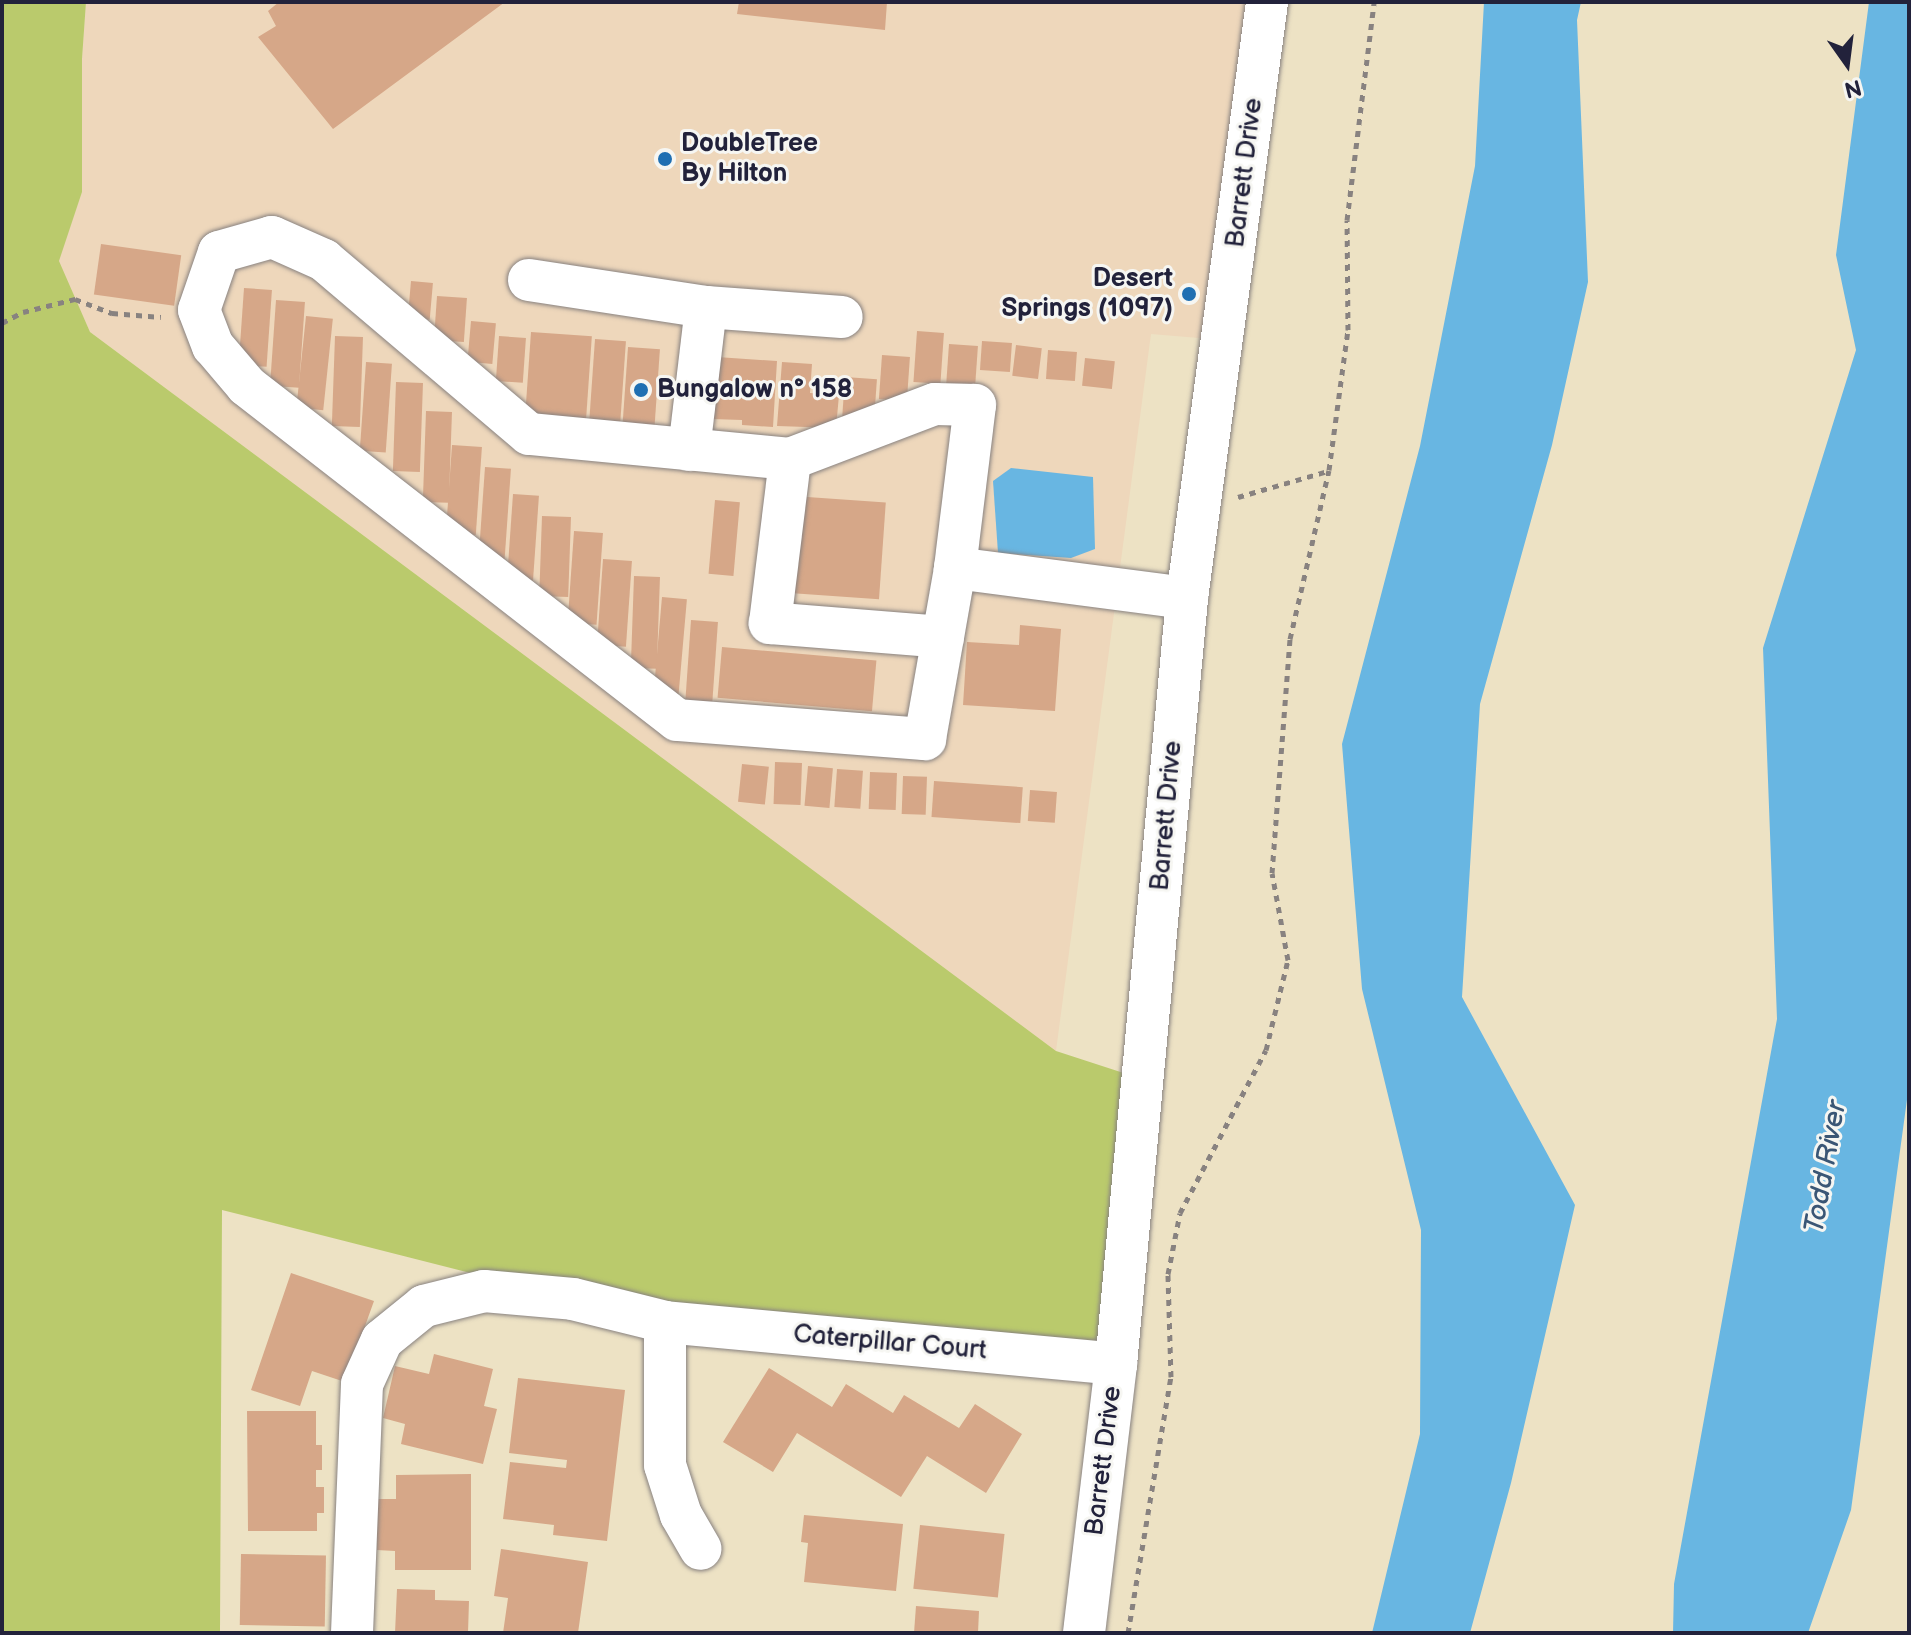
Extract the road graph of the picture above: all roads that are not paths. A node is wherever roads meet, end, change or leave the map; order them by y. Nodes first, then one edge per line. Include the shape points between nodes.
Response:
1 (1267, 2) edge
2 (529, 280) dead end
3 (706, 307) junction
4 (842, 317) dead end
5 (689, 450) junction
6 (790, 459) junction
7 (955, 568) junction
8 (1187, 598) junction
9 (943, 637) junction
10 (665, 1322) junction
11 (1116, 1364) junction
12 (701, 1549) dead end
13 (352, 1633) edge
14 (1084, 1633) edge

1 - 8 street, Barrett Drive
2 - 3 street
3 - 4 street
3 - 5 street
5 - 6 street
5 - 9 street via 529,434 324,260 272,237 219,252 199,310 213,346 247,386 677,720 925,739
6 - 7 street via 935,404 975,405
6 - 9 street via 770,623
7 - 8 street
7 - 9 street
8 - 11 street, Barrett Drive
10 - 11 street, Caterpillar Court
10 - 12 street via 665,1465 681,1515
10 - 13 street, Caterpillar Court via 573,1299 484,1291 424,1306 382,1340 362,1384
11 - 14 street, Barrett Drive

